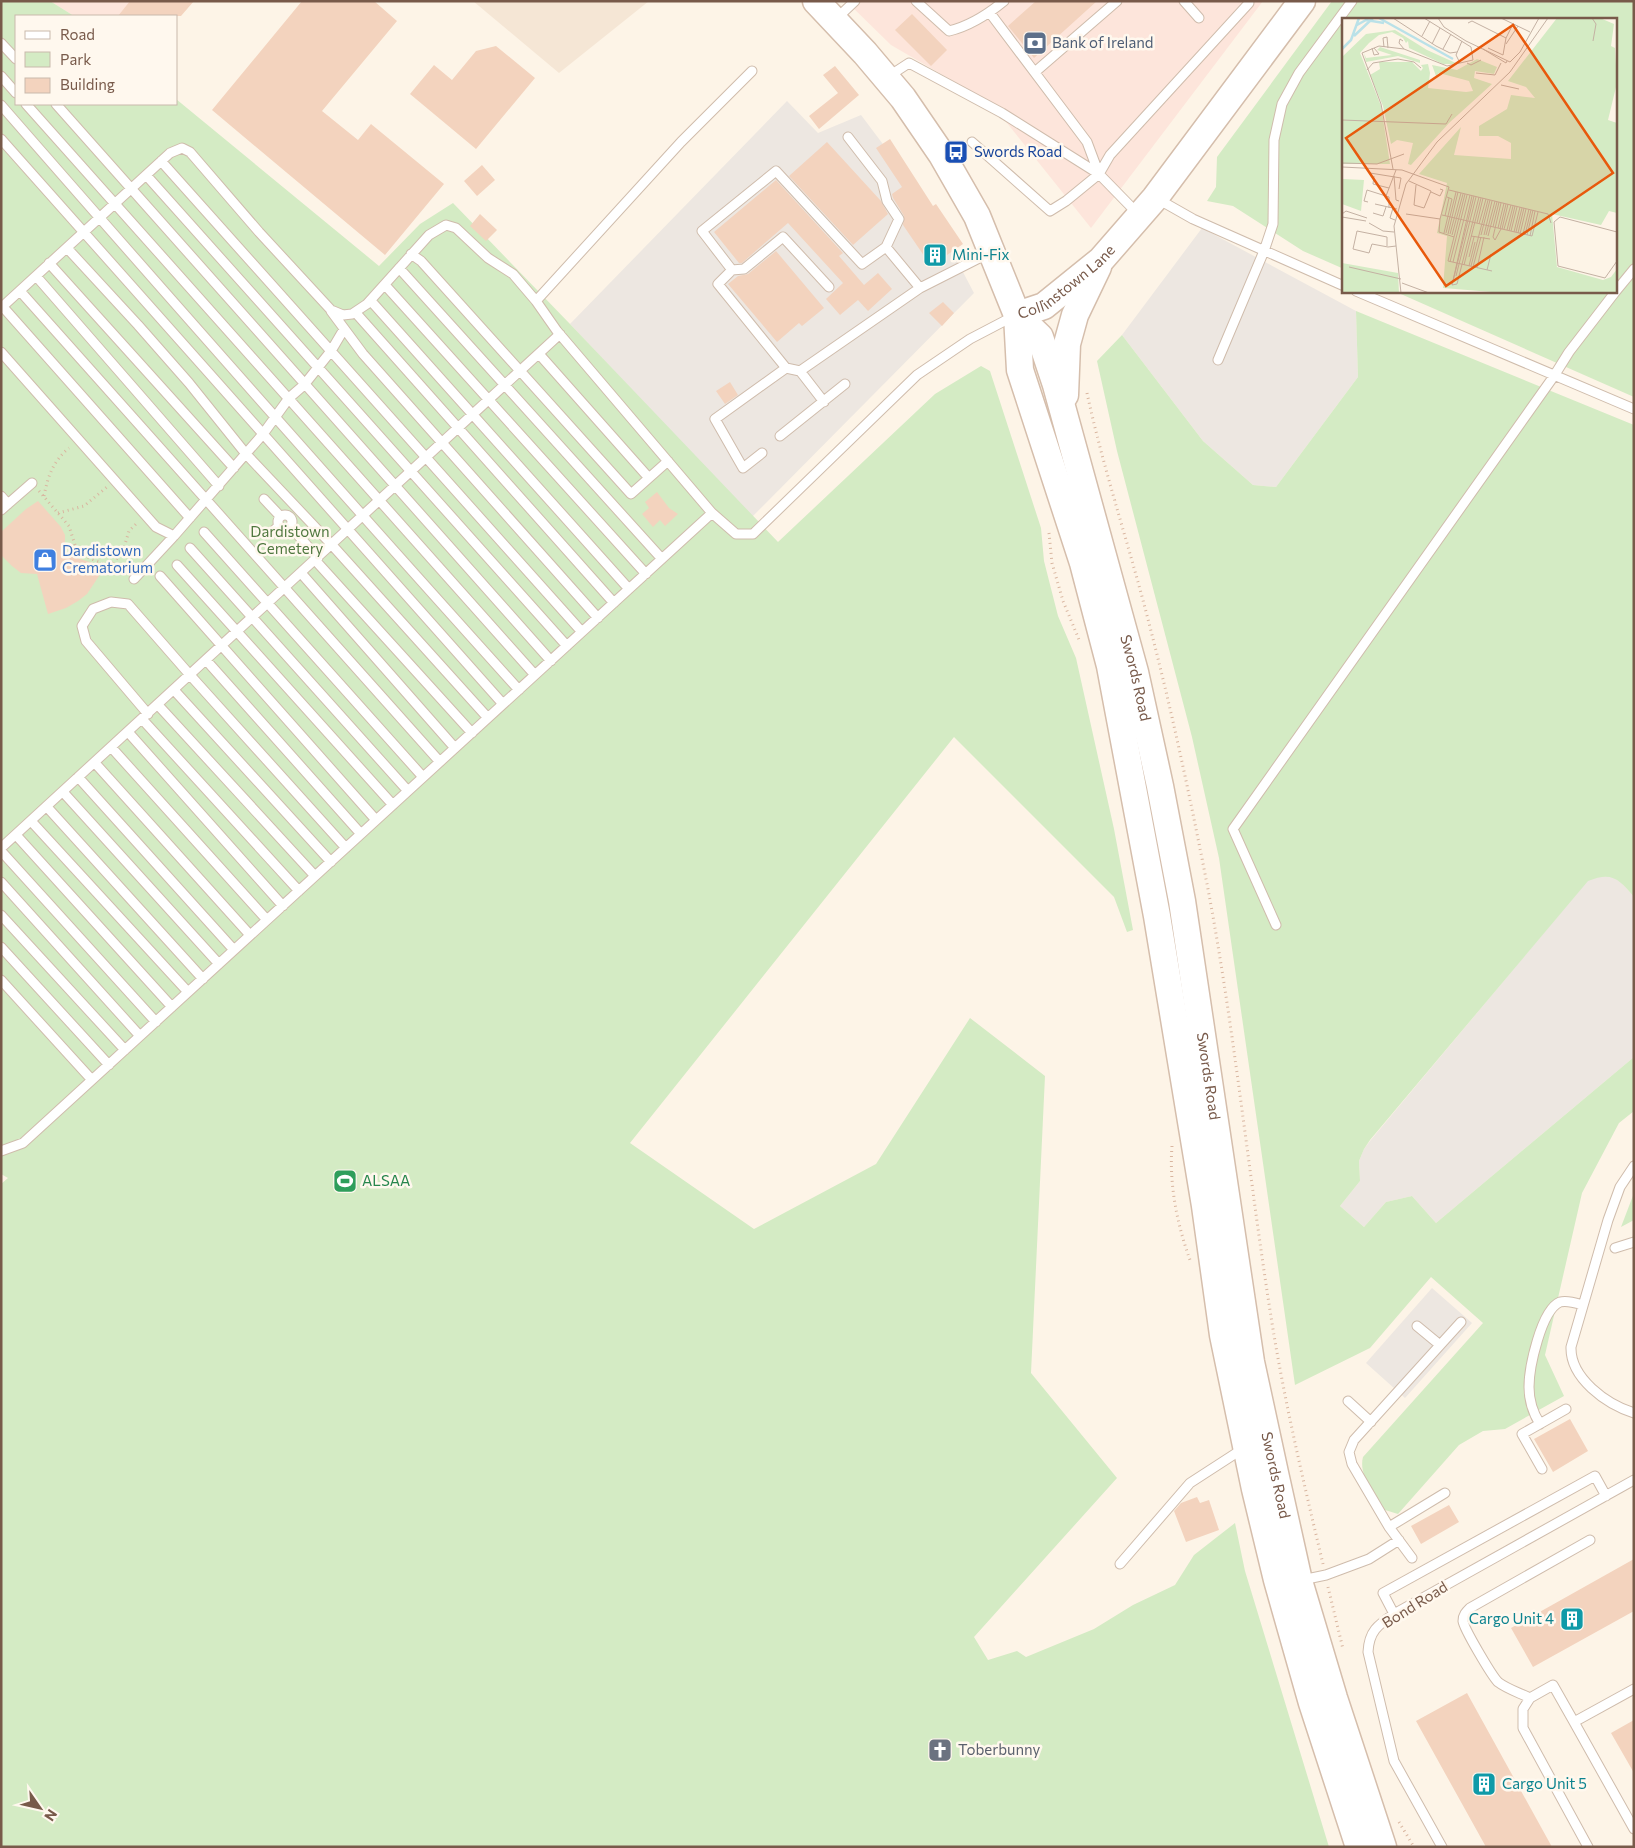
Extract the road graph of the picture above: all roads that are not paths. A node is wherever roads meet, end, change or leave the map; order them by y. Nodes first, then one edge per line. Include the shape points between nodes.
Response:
1 (816, 1) edge
2 (855, 1) edge
3 (916, 1) edge
4 (1004, 1) edge
5 (1117, 1) edge
6 (1184, 1) edge
7 (1302, 1) edge
8 (1352, 1) edge
9 (1248, 3) dead end
10 (990, 13) junction
11 (1199, 18) dead end
12 (834, 20) junction
13 (1, 43) edge
14 (15, 58) edge
15 (752, 71) dead end
16 (1035, 72) junction
17 (1, 76) edge
18 (886, 78) junction
19 (15, 92) edge
20 (1, 105) edge
21 (27, 105) edge
22 (57, 105) edge
23 (848, 137) dead end
24 (1, 139) edge
25 (972, 142) dead end
26 (161, 161) junction
27 (1099, 174) junction
28 (146, 175) junction
29 (130, 188) junction
30 (115, 203) junction
31 (1147, 207) junction
32 (99, 218) junction
33 (84, 231) junction
34 (886, 247) junction
35 (67, 248) junction
36 (1264, 251) junction
37 (991, 252) junction
38 (411, 254) junction
39 (1101, 260) junction
40 (49, 263) junction
41 (400, 268) junction
42 (1634, 269) edge
43 (732, 270) junction
44 (36, 276) junction
45 (384, 284) junction
46 (1342, 285) edge
47 (828, 287) dead end
48 (920, 288) junction
49 (1618, 289) edge
50 (20, 291) junction
51 (1358, 292) edge
52 (1615, 292) edge
53 (371, 301) junction
54 (536, 301) junction
55 (2, 308) edge
56 (329, 308) junction
57 (355, 312) junction
58 (1017, 315) junction
59 (344, 329) junction
60 (560, 334) junction
61 (331, 351) junction
62 (1, 352) edge
63 (539, 354) junction
64 (1218, 360) dead end
65 (318, 367) junction
66 (786, 368) junction
67 (522, 370) junction
68 (800, 371) junction
69 (1554, 376) junction
70 (845, 384) dead end
71 (304, 385) junction
72 (505, 385) junction
73 (289, 398) junction
74 (490, 399) junction
75 (824, 402) junction
76 (1634, 409) edge
77 (473, 414) junction
78 (1064, 416) junction
79 (276, 417) junction
80 (458, 429) junction
81 (263, 434) junction
82 (780, 436) dead end
83 (442, 443) junction
84 (762, 453) dead end
85 (246, 454) junction
86 (426, 458) junction
87 (668, 461) junction
88 (234, 468) junction
89 (410, 472) junction
90 (649, 478) junction
91 (32, 483) road end
92 (219, 486) junction
93 (395, 487) junction
94 (1, 496) edge
95 (264, 499) dead end
96 (206, 500) junction
97 (379, 501) junction
98 (5, 507) edge
99 (297, 509) junction
100 (712, 513) junction
101 (285, 516) junction
102 (362, 516) junction
103 (190, 518) junction
104 (279, 526) junction
105 (290, 526) junction
106 (347, 530) junction
107 (204, 532) dead end
108 (271, 533) dead end
109 (174, 536) junction
110 (332, 545) junction
111 (190, 548) dead end
112 (316, 559) junction
113 (662, 559) junction
114 (177, 565) dead end
115 (301, 573) junction
116 (646, 574) junction
117 (160, 576) dead end
118 (134, 579) road end
119 (285, 588) junction
120 (629, 589) junction
121 (268, 603) junction
122 (614, 603) junction
123 (253, 617) junction
124 (598, 618) junction
125 (238, 631) junction
126 (582, 632) junction
127 (222, 646) junction
128 (567, 646) junction
129 (206, 660) junction
130 (551, 660) junction
131 (190, 675) junction
132 (535, 675) junction
133 (174, 690) junction
134 (519, 690) junction
135 (503, 704) junction
136 (158, 705) junction
137 (145, 716) junction
138 (488, 718) junction
139 (128, 732) junction
140 (472, 733) junction
141 (111, 747) junction
142 (455, 748) junction
143 (440, 762) junction
144 (95, 763) junction
145 (78, 777) junction
146 (423, 778) junction
147 (408, 791) junction
148 (63, 792) junction
149 (392, 805) junction
150 (46, 807) junction
151 (376, 820) junction
152 (31, 821) junction
153 (361, 834) junction
154 (16, 835) junction
155 (346, 848) junction
156 (1, 850) edge
157 (331, 862) junction
158 (316, 876) junction
159 (1, 882) edge
160 (299, 891) junction
161 (283, 906) junction
162 (1, 916) edge
163 (267, 920) junction
164 (1276, 925) dead end
165 (250, 935) junction
166 (1, 947) edge
167 (234, 950) junction
168 (219, 964) junction
169 (203, 979) junction
170 (1, 980) edge
171 (188, 992) junction
172 (172, 1007) junction
173 (156, 1022) junction
174 (140, 1036) junction
175 (125, 1050) junction
176 (109, 1065) junction
177 (92, 1080) junction
178 (1, 1152) edge
179 (1634, 1166) edge
180 (1634, 1242) edge
181 (1615, 1248) dead end
182 (1583, 1305) junction
183 (1461, 1322) dead end
184 (1417, 1326) dead end
185 (1440, 1345) junction
186 (1348, 1401) dead end
187 (1566, 1409) dead end
188 (1634, 1413) edge
189 (1371, 1422) junction
190 (1540, 1424) junction
191 (1246, 1447) junction
192 (1542, 1470) dead end
193 (1634, 1480) edge
194 (1444, 1493) dead end
195 (1606, 1496) junction
196 (1389, 1527) junction
197 (1399, 1540) junction
198 (1590, 1540) dead end
199 (1412, 1558) dead end
200 (1120, 1564) dead end
201 (1300, 1580) junction
202 (1394, 1614) junction
203 (1634, 1689) edge
204 (1530, 1698) junction
205 (1574, 1722) junction
206 (1634, 1829) edge
207 (1359, 1847) edge
208 (1383, 1847) edge
209 (1442, 1847) edge
210 (1588, 1847) edge

1 - 12 main road, Swords Road
2 - 12 lane
3 - 10 lane via 949,31 963,28
4 - 10 lane
5 - 16 lane
6 - 11 lane
7 - 31 main road, Collinstown Lane
8 - 36 lane via 1298,72 1282,104 1274,140 1273,224
9 - 27 lane via 1110,155
10 - 16 lane
12 - 18 main road, Swords Road
13 - 14 lane
15 - 54 lane via 681,142
16 - 27 lane via 1087,142
17 - 19 lane
18 - 27 lane via 909,63 1002,113
18 - 37 main road, Swords Road via 942,155 977,216
20 - 32 lane
21 - 30 lane
22 - 29 lane
23 - 34 lane via 882,182 887,201 899,219
24 - 33 lane
25 - 27 lane via 1050,211
26 - 28 lane
26 - 56 lane via 170,152 182,148 190,152
26 - 61 lane
27 - 31 lane
28 - 29 lane
28 - 65 lane
29 - 30 lane
29 - 71 lane
30 - 32 lane
30 - 73 lane
31 - 36 lane via 1193,219
31 - 39 main road, Collinstown Lane
31 - 58 main road, Collinstown Lane via 1037,290
32 - 33 lane
32 - 79 lane
33 - 35 lane
33 - 81 lane
34 - 43 lane via 862,264 776,171 702,231
34 - 48 lane
35 - 40 lane
35 - 85 lane via 138,324
36 - 46 lane
36 - 64 lane
37 - 48 lane
37 - 58 main road, Swords Road
38 - 41 lane
38 - 54 lane via 429,235 446,225 456,228 488,258 513,274
38 - 67 lane
39 - 58 main road, Collinstown Lane via 1044,306
39 - 78 main road via 1075,315 1067,344
40 - 44 lane
40 - 88 lane
41 - 45 lane
41 - 72 lane
42 - 49 lane
43 - 47 lane via 744,269 783,237
43 - 66 lane via 718,284
44 - 50 lane
44 - 92 lane
45 - 53 lane
45 - 74 lane
48 - 68 lane
50 - 55 lane
50 - 96 lane
51 - 69 lane
52 - 69 lane
53 - 57 lane
53 - 77 lane
54 - 60 lane
55 - 103 lane
56 - 57 lane via 342,315
56 - 59 lane
57 - 80 lane
58 - 78 main road, Swords Road via 1040,337
58 - 100 lane via 970,339 917,375 753,534 736,534
58 - 191 main road, Swords Road via 1020,370 1083,562 1110,666 1157,916 1223,1335
59 - 61 lane
59 - 83 lane
60 - 63 lane
60 - 87 lane
61 - 65 lane
61 - 86 lane
62 - 109 lane via 156,527
63 - 67 lane
63 - 90 lane
65 - 71 lane
65 - 89 lane
66 - 68 lane
66 - 84 lane via 715,418 743,468
67 - 72 lane
67 - 90 lane via 632,494
68 - 75 lane
69 - 76 lane
69 - 164 lane via 1233,829
70 - 75 lane
71 - 73 lane
71 - 93 lane
72 - 74 lane
72 - 113 lane
73 - 79 lane
73 - 97 lane
74 - 77 lane
74 - 116 lane
75 - 82 lane
77 - 80 lane
77 - 120 lane
78 - 201 main road, Swords Road via 1134,672 1160,786 1194,970 1251,1362
79 - 81 lane
79 - 102 lane
80 - 83 lane
80 - 122 lane
81 - 85 lane
81 - 106 lane
83 - 86 lane
83 - 124 lane
85 - 88 lane
85 - 99 lane
86 - 89 lane
86 - 126 lane
87 - 90 lane
87 - 100 lane
88 - 92 lane
89 - 93 lane
89 - 128 lane
91 - 98 lane
92 - 96 lane
93 - 97 lane
93 - 130 lane
94 - 98 lane
95 - 101 lane
96 - 103 lane
96 - 119 lane
97 - 102 lane
97 - 132 lane
99 - 101 lane
99 - 110 lane
100 - 113 lane
101 - 104 lane via 278,520
101 - 105 lane via 291,520
102 - 106 lane
102 - 134 lane
103 - 109 lane
104 - 105 lane
104 - 108 lane
105 - 112 lane
106 - 110 lane
106 - 135 lane
107 - 121 lane
109 - 118 lane
110 - 112 lane
110 - 138 lane
111 - 123 lane
112 - 115 lane
112 - 140 lane
113 - 116 lane
114 - 125 lane
115 - 119 lane
115 - 142 lane
116 - 120 lane
117 - 127 lane
119 - 121 lane
119 - 143 lane
120 - 122 lane
121 - 123 lane
121 - 146 lane
122 - 124 lane
123 - 125 lane
123 - 147 lane
124 - 126 lane
125 - 127 lane
125 - 149 lane
126 - 128 lane
127 - 129 lane
127 - 151 lane
128 - 130 lane
129 - 131 lane
129 - 153 lane
130 - 132 lane
131 - 133 lane
131 - 137 lane via 128,604 111,602 92,609 82,626 86,642
131 - 155 lane
132 - 134 lane
133 - 136 lane
133 - 157 lane
134 - 135 lane
135 - 138 lane
136 - 137 lane
136 - 158 lane
137 - 139 lane
137 - 160 lane
138 - 140 lane
139 - 141 lane
139 - 161 lane
140 - 142 lane
141 - 144 lane
141 - 163 lane
142 - 143 lane
143 - 146 lane
144 - 145 lane
144 - 165 lane
145 - 148 lane
145 - 167 lane
146 - 147 lane
147 - 149 lane
148 - 150 lane
148 - 168 lane
149 - 151 lane
150 - 152 lane
150 - 169 lane
151 - 153 lane
152 - 154 lane
152 - 171 lane
153 - 155 lane
154 - 156 lane
154 - 172 lane
155 - 157 lane
156 - 173 lane
157 - 158 lane
158 - 160 lane
159 - 174 lane
160 - 161 lane
161 - 163 lane
162 - 175 lane
163 - 165 lane
165 - 167 lane
166 - 176 lane
167 - 168 lane
168 - 169 lane
169 - 171 lane
170 - 177 lane
171 - 172 lane
172 - 173 lane
173 - 174 lane
174 - 175 lane
175 - 176 lane
176 - 177 lane
177 - 178 lane via 23,1143
179 - 182 lane via 1620,1187
180 - 181 lane
182 - 188 lane via 1572,1347 1574,1366 1592,1389
182 - 190 lane via 1562,1302 1552,1308 1545,1321 1536,1347 1529,1386 1534,1413
183 - 185 lane
184 - 185 lane
185 - 189 lane
186 - 189 lane
187 - 190 lane
189 - 196 lane via 1354,1440 1350,1458
190 - 192 lane via 1522,1434
191 - 200 lane via 1190,1483
191 - 207 main road, Swords Road via 1280,1589 1312,1703
193 - 195 lane, Bond Road
194 - 196 lane
195 - 202 lane, Bond Road
195 - 202 lane via 1595,1476 1383,1593
196 - 197 lane
197 - 199 lane
197 - 201 lane via 1369,1559 1326,1576
198 - 204 lane via 1465,1613 1463,1624 1498,1681
201 - 208 main road, Swords Road via 1334,1698
202 - 209 lane, Bond Road via 1371,1634 1368,1652 1394,1761
203 - 205 lane
204 - 205 lane via 1553,1685
204 - 210 lane via 1523,1709 1523,1728
205 - 206 lane

